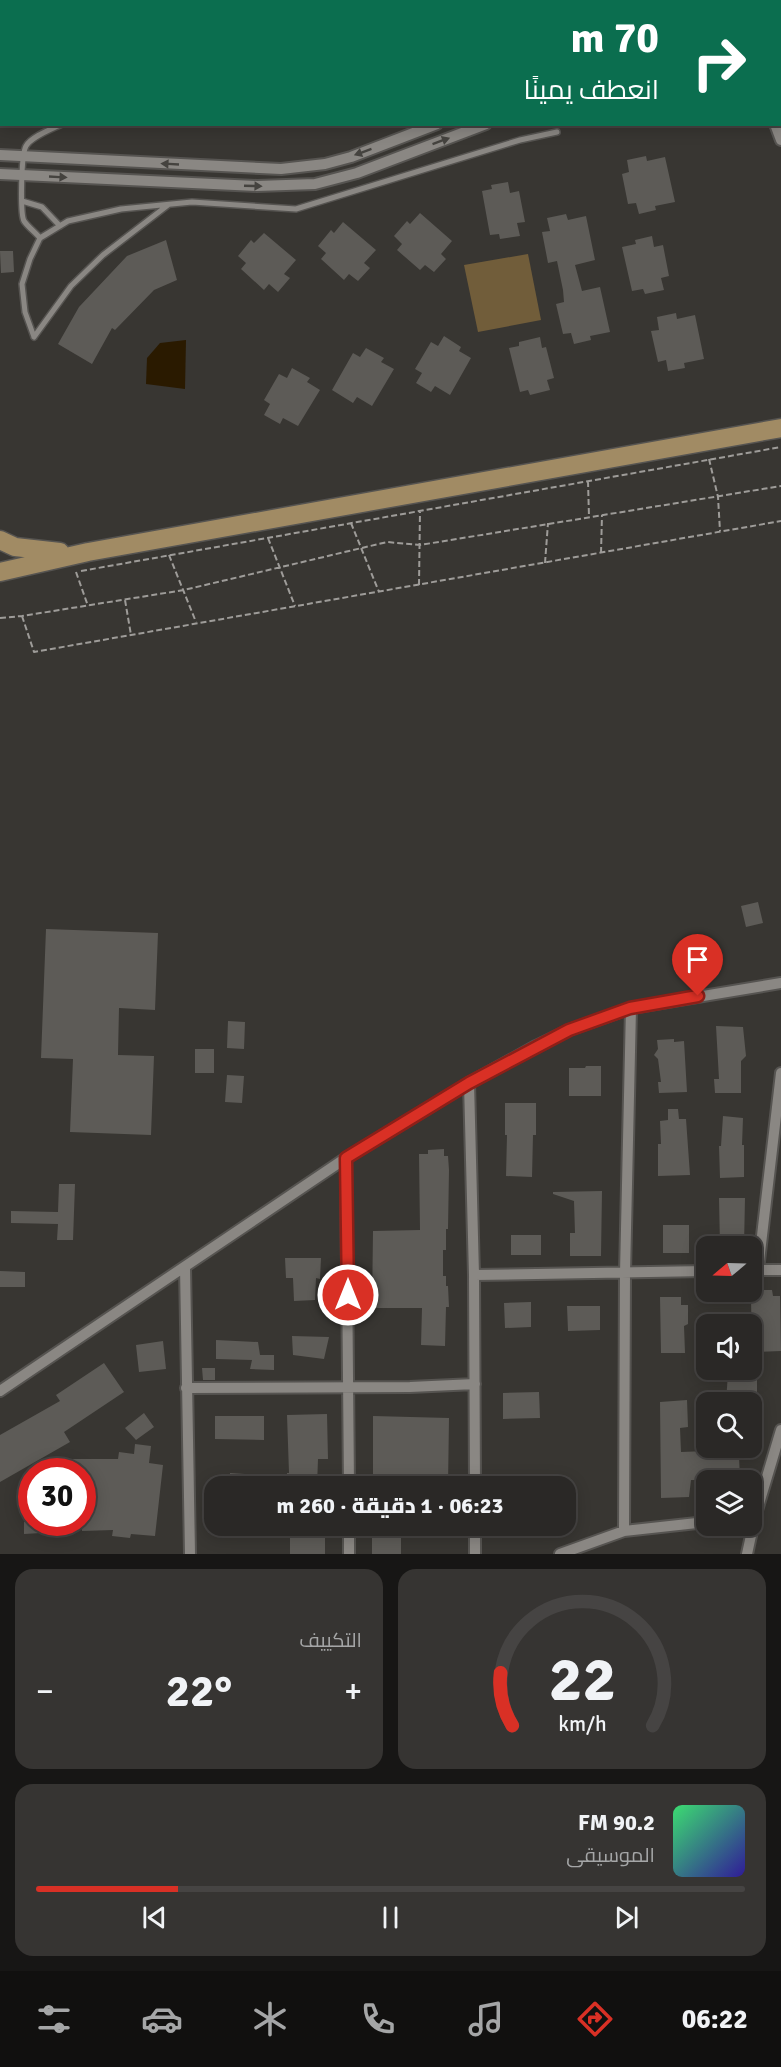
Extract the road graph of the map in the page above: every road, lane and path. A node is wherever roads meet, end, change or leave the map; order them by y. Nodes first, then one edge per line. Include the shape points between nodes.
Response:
1 (58, 126) edge
2 (432, 126) edge
3 (481, 126) edge
4 (558, 132) dead end
5 (0, 155) edge
6 (23, 157) junction
7 (0, 174) edge
8 (21, 175) junction
9 (22, 201) junction
10 (170, 204) junction
11 (60, 226) junction
12 (40, 238) junction
13 (781, 428) edge
14 (781, 447) edge
15 (709, 459) junction
16 (588, 481) junction
17 (781, 486) edge
18 (718, 497) junction
19 (420, 511) junction
20 (602, 515) junction
21 (589, 517) junction
22 (781, 521) edge
23 (351, 523) junction
24 (548, 524) junction
25 (720, 532) junction
26 (268, 538) junction
27 (0, 540) edge
28 (420, 545) junction
29 (360, 548) junction
30 (88, 552) junction
31 (601, 553) junction
32 (169, 555) junction
33 (545, 562) junction
34 (279, 568) junction
35 (0, 572) edge
36 (76, 572) junction
37 (67, 573) dead end
38 (419, 585) junction
39 (184, 590) junction
40 (379, 592) junction
41 (125, 600) junction
42 (88, 606) junction
43 (295, 606) junction
44 (22, 616) junction
45 (0, 618) edge
46 (196, 624) junction
47 (131, 635) junction
48 (781, 982) edge
49 (630, 1008) junction
50 (781, 1073) edge
51 (469, 1083) junction
52 (346, 1158) junction
53 (759, 1236) edge
54 (185, 1267) junction
55 (762, 1270) edge
56 (781, 1270) edge
57 (696, 1271) edge
58 (625, 1273) junction
59 (474, 1275) junction
60 (475, 1384) junction
61 (348, 1387) junction
62 (186, 1388) junction
63 (0, 1391) edge
64 (781, 1430) edge
65 (349, 1476) edge
66 (475, 1476) edge
67 (762, 1489) edge
68 (696, 1523) edge
69 (624, 1531) junction
70 (349, 1536) edge
71 (475, 1536) edge
72 (750, 1536) edge
73 (190, 1554) edge
74 (349, 1554) edge
75 (476, 1554) edge
76 (560, 1554) edge
77 (747, 1554) edge

1 - 6 lane via 26,145
2 -> 6 street via 351,157 280,169
8 -> 3 street via 257,186 315,184 357,173
4 - 10 lane via 520,140 297,209
5 - 6 street
6 - 8 lane
7 - 8 street
8 - 9 lane
9 - 11 lane via 42,207
9 - 12 lane via 24,220
10 - 11 lane via 121,209
10 - 12 lane via 103,255 71,286 34,338 25,312 22,284
11 - 12 lane
13 - 30 main road
14 - 15 path
15 - 16 path
15 - 18 path
16 - 19 path
16 - 21 path
17 - 18 path
18 - 20 path
18 - 25 path
19 - 23 path
19 - 28 path
20 - 21 path
20 - 31 path
21 - 24 path
22 - 25 path
23 - 26 path
23 - 29 path
24 - 28 path
24 - 33 path
25 - 31 path
26 - 32 path
26 - 34 path
27 - 30 main road via 15,547 49,552
28 - 29 path via 387,542
28 - 38 path
29 - 34 path
29 - 40 path
30 - 35 main road
31 - 33 path
32 - 36 path
32 - 39 path
33 - 38 path
34 - 39 path
34 - 43 path
36 - 37 path
36 - 42 path
38 - 40 path
39 - 41 path
39 - 46 path
40 - 43 path
41 - 42 path
41 - 47 path
42 - 44 path
43 - 46 path
44 - 45 path
44 - 47 path via 34,652
46 - 47 path
48 - 49 street
49 - 51 street via 569,1030
49 - 58 street
50 - 53 street
51 - 52 street
51 - 59 street
52 - 54 street
52 - 61 street
54 - 62 street
54 - 63 street
55 - 56 street
57 - 58 street
58 - 59 street
58 - 69 street
59 - 60 street
60 - 61 street
60 - 66 street
61 - 62 street
61 - 65 street
62 - 73 street
64 - 67 street
68 - 69 street
69 - 76 street
70 - 74 street
71 - 75 street
72 - 77 street

